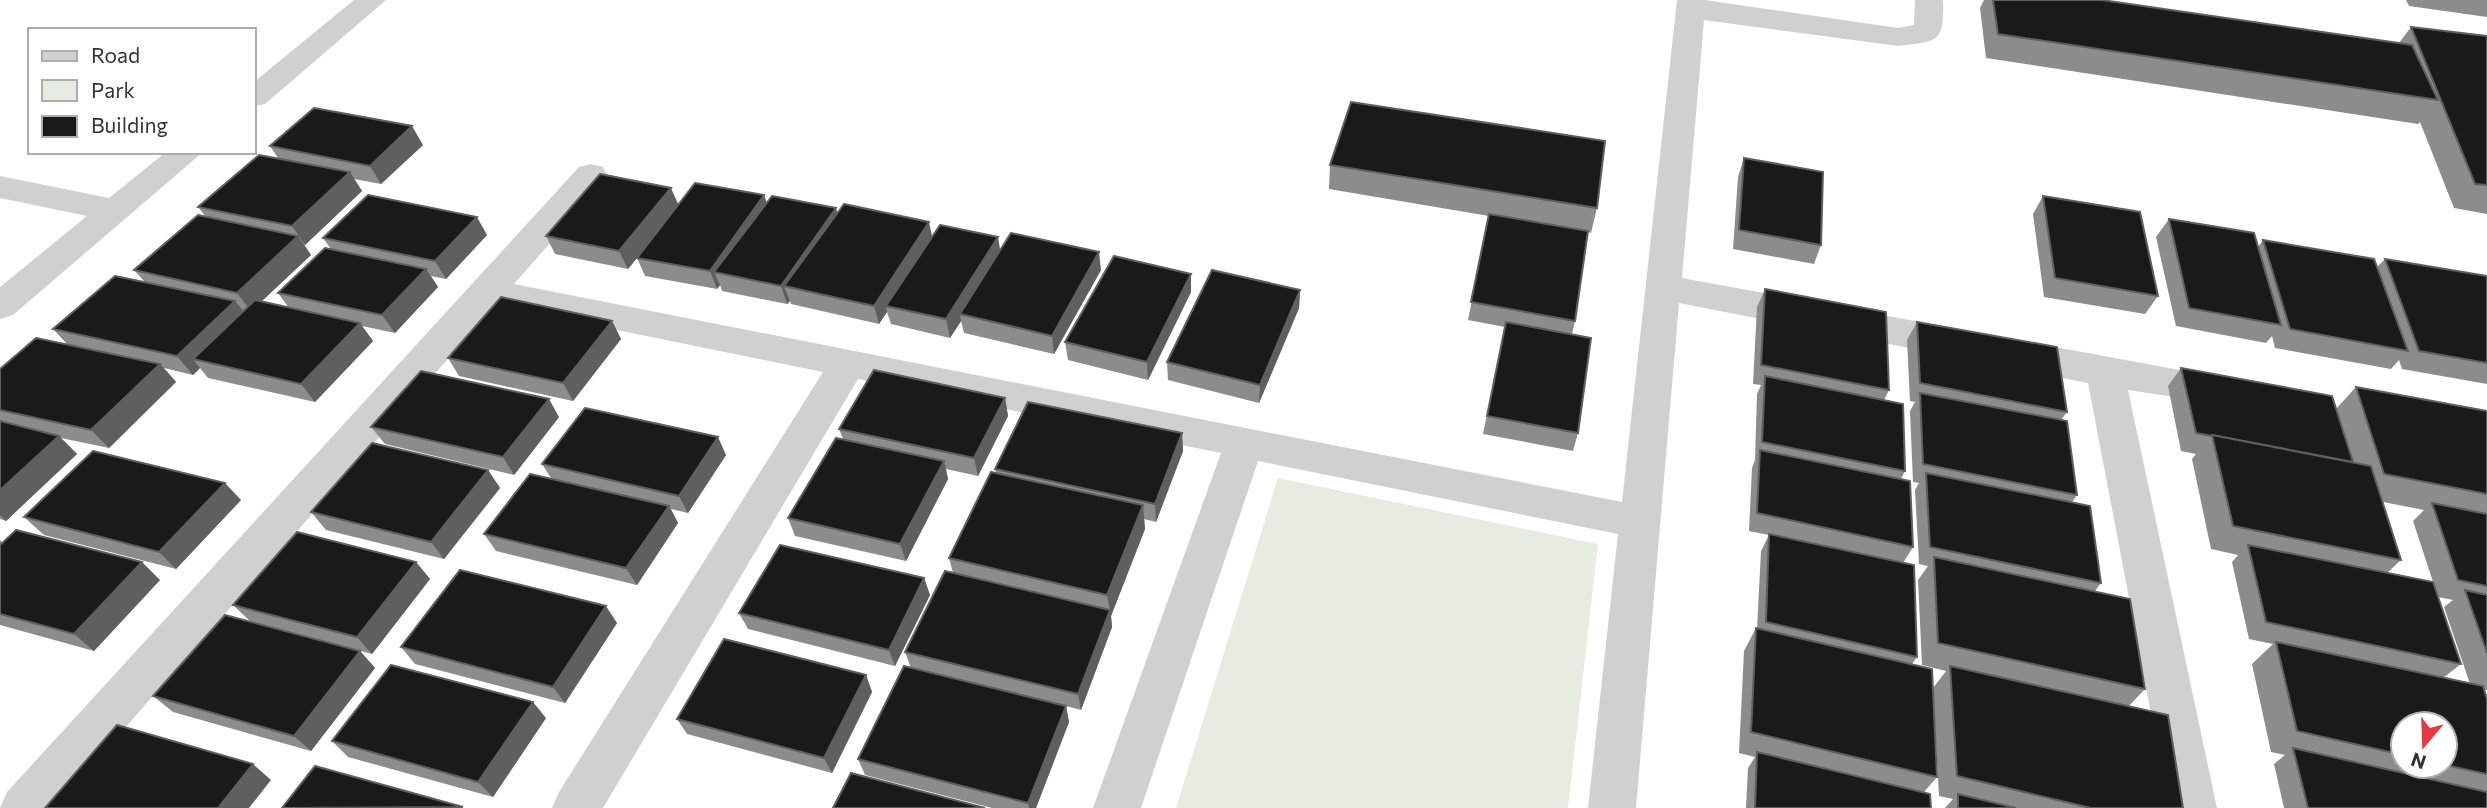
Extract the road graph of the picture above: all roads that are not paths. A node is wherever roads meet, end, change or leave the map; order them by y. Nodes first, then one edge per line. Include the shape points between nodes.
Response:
1 (372, 0) edge
2 (1929, 0) edge
3 (1690, 4) edge
4 (256, 95) edge
5 (185, 154) edge
6 (591, 175) dead end
7 (0, 187) edge
8 (116, 211) junction
9 (1662, 287) junction
10 (487, 291) junction
11 (0, 306) edge
12 (848, 363) junction
13 (2105, 372) junction
14 (2255, 395) edge
15 (1244, 443) junction
16 (1639, 522) junction
17 (24, 808) edge
18 (576, 808) edge
19 (1117, 808) edge
20 (1612, 808) edge
21 (2193, 808) edge

1 - 4 street
2 - 3 street via 1929,29 1898,37
3 - 9 street
5 - 8 street
6 - 10 street
7 - 8 street
8 - 11 street
9 - 13 street
9 - 16 street
10 - 12 street
10 - 17 street
12 - 15 street
12 - 18 street
13 - 14 street
13 - 21 street
15 - 16 street
15 - 19 street
16 - 20 street

